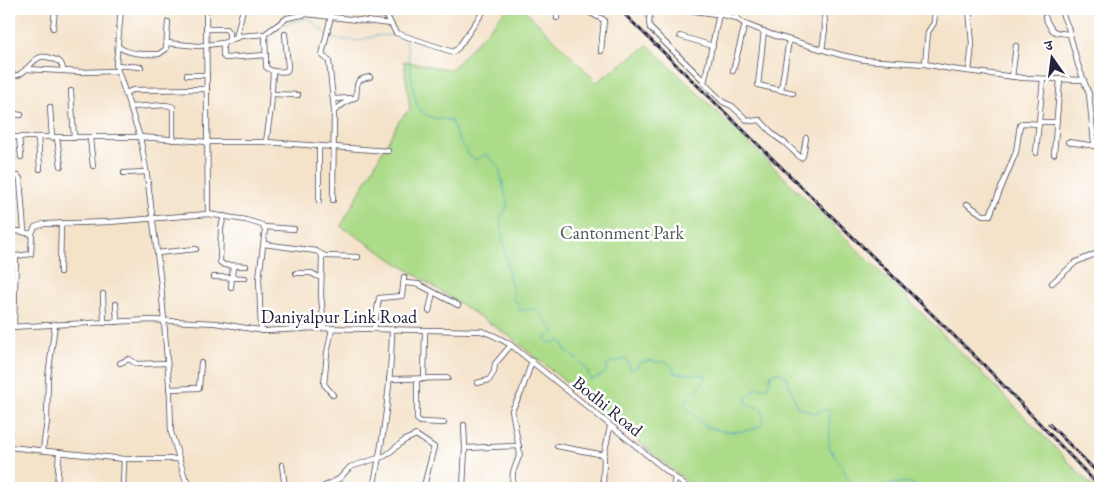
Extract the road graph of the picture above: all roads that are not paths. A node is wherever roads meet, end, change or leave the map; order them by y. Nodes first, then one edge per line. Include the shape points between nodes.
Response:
1 (55, 9) edge
2 (121, 9) edge
3 (206, 9) edge
4 (243, 9) edge
5 (485, 9) edge
6 (558, 9) edge
7 (583, 9) edge
8 (646, 9) edge
9 (681, 9) edge
10 (738, 9) edge
11 (824, 9) edge
12 (935, 9) edge
13 (969, 9) edge
14 (1060, 9) edge
15 (368, 10) dead end
16 (383, 11) edge
17 (651, 11) edge
18 (719, 14) junction
19 (331, 16) junction
20 (1044, 17) dead end
21 (557, 18) dead end
22 (736, 18) junction
23 (168, 22) dead end
24 (391, 24) junction
25 (745, 24) junction
26 (53, 28) dead end
27 (206, 29) junction
28 (764, 32) junction
29 (265, 34) junction
30 (285, 34) dead end
31 (1070, 34) junction
32 (680, 36) dead end
33 (236, 38) junction
34 (789, 40) junction
35 (229, 41) junction
36 (167, 43) junction
37 (223, 43) junction
38 (118, 46) junction
39 (207, 46) junction
40 (713, 46) junction
41 (1016, 46) dead end
42 (822, 50) junction
43 (601, 51) dead end
44 (266, 55) junction
45 (116, 64) junction
46 (925, 64) junction
47 (141, 67) dead end
48 (26, 69) junction
49 (62, 70) junction
50 (273, 70) junction
51 (117, 71) junction
52 (733, 71) dead end
53 (969, 71) junction
54 (207, 75) junction
55 (9, 76) edge
56 (187, 76) dead end
57 (370, 77) dead end
58 (1012, 77) junction
59 (1043, 79) junction
60 (704, 80) junction
61 (1060, 80) junction
62 (1084, 80) junction
63 (207, 88) junction
64 (781, 90) junction
65 (71, 92) dead end
66 (125, 93) junction
67 (793, 93) dead end
68 (272, 94) junction
69 (298, 95) dead end
70 (354, 98) junction
71 (334, 99) junction
72 (130, 106) junction
73 (50, 108) dead end
74 (334, 112) junction
75 (9, 114) edge
76 (21, 115) dead end
77 (1056, 122) junction
78 (1039, 123) junction
79 (9, 137) edge
80 (19, 137) junction
81 (38, 137) junction
82 (140, 137) junction
83 (54, 138) junction
84 (74, 138) junction
85 (90, 138) junction
86 (806, 138) dead end
87 (173, 140) junction
88 (208, 142) junction
89 (266, 142) junction
90 (1068, 142) dead end
91 (318, 146) junction
92 (1096, 146) junction
93 (333, 147) junction
94 (388, 151) dead end
95 (1036, 153) dead end
96 (1100, 153) edge
97 (1054, 154) dead end
98 (21, 157) dead end
99 (9, 161) edge
100 (61, 166) dead end
101 (93, 166) dead end
102 (9, 168) edge
103 (40, 169) dead end
104 (146, 172) junction
105 (124, 174) dead end
106 (333, 200) dead end
107 (320, 201) dead end
108 (967, 204) dead end
109 (208, 214) junction
110 (224, 216) junction
111 (152, 219) junction
112 (62, 223) junction
113 (264, 227) junction
114 (294, 229) dead end
115 (9, 230) edge
116 (24, 232) junction
117 (32, 233) junction
118 (264, 244) junction
119 (196, 249) dead end
120 (1100, 252) edge
121 (157, 253) junction
122 (322, 255) junction
123 (16, 256) junction
124 (358, 256) dead end
125 (9, 257) edge
126 (233, 266) junction
127 (246, 266) dead end
128 (60, 272) dead end
129 (296, 273) dead end
130 (214, 277) dead end
131 (232, 277) junction
132 (404, 277) dead end
133 (245, 278) dead end
134 (321, 278) junction
135 (1052, 282) dead end
136 (404, 284) junction
137 (231, 287) dead end
138 (432, 292) junction
139 (103, 294) dead end
140 (116, 304) dead end
141 (458, 305) dead end
142 (429, 312) dead end
143 (164, 321) junction
144 (117, 322) junction
145 (104, 323) junction
146 (55, 324) junction
147 (11, 327) edge
148 (324, 328) junction
149 (332, 328) junction
150 (374, 330) junction
151 (392, 330) junction
152 (261, 331) junction
153 (425, 331) junction
154 (512, 345) junction
155 (533, 362) junction
156 (120, 363) dead end
157 (167, 363) junction
158 (201, 364) dead end
159 (448, 378) dead end
160 (390, 379) junction
161 (418, 379) junction
162 (424, 379) junction
163 (477, 383) dead end
164 (169, 388) junction
165 (333, 396) dead end
166 (444, 423) dead end
167 (464, 425) dead end
168 (610, 427) junction
169 (519, 446) junction
170 (557, 446) dead end
171 (9, 447) edge
172 (465, 448) junction
173 (43, 450) junction
174 (59, 453) junction
175 (604, 455) junction
176 (380, 457) junction
177 (124, 459) junction
178 (179, 459) junction
179 (282, 465) dead end
180 (183, 472) junction
181 (675, 478) junction
182 (424, 486) dead end
183 (57, 488) edge
184 (123, 488) edge
185 (188, 488) edge
186 (225, 488) edge
187 (285, 488) edge
188 (321, 488) edge
189 (373, 488) edge
190 (463, 488) edge
191 (512, 488) edge
192 (603, 488) edge
193 (673, 488) edge
194 (688, 488) edge

1 - 26 street
2 - 38 street
3 - 27 street
4 - 33 street
5 - 24 street via 453,52 396,33
6 - 21 street
7 - 43 street via 604,20
8 - 17 street
9 - 18 street
10 - 22 street
11 - 42 street
12 - 46 street via 934,22 928,32
13 - 53 street via 972,44
14 - 31 street
15 - 16 street
16 - 24 street
17 - 60 street via 650,28
18 - 22 street
18 - 40 street
19 - 24 street
19 - 29 street via 307,14 290,17
19 - 71 street via 322,55 329,60
20 - 31 street via 1051,31
22 - 25 street
23 - 36 street
25 - 28 street
25 - 52 street
27 - 35 street via 226,30
27 - 39 street
28 - 34 street
28 - 64 street via 758,85
29 - 33 street
29 - 44 street
30 - 50 street via 288,70
31 - 62 street
32 - 40 street
33 - 35 street
34 - 42 street
34 - 64 street
35 - 37 street
36 - 38 street via 165,50 157,54
36 - 39 street
37 - 39 street
37 - 44 street via 225,58
38 - 45 street
39 - 54 street
40 - 60 street
41 - 58 street
42 - 46 street via 864,60
44 - 50 street via 266,67
45 - 47 street
45 - 51 street
46 - 53 street
48 - 49 street
48 - 49 street via 33,61 47,57 60,62
48 - 55 street
49 - 51 street
50 - 68 street
51 - 66 street
53 - 58 street
54 - 56 street
54 - 63 street
57 - 70 street via 356,84
58 - 59 street
59 - 61 street
59 - 78 street
60 - 86 street via 723,102 747,120 760,120 801,158
61 - 62 street
61 - 77 street
62 - 92 street
63 - 66 street via 133,90
63 - 88 street
64 - 67 street
65 - 84 street
66 - 72 street
68 - 69 street
68 - 89 street
70 - 71 street
70 - 74 street
71 - 74 street
72 - 82 street
72 - 87 street via 173,107
73 - 83 street
74 - 93 street
75 - 76 street
77 - 78 street
77 - 97 street
78 - 95 street
78 - 108 street via 1021,123 1016,152 990,215 984,215
79 - 80 street
80 - 81 street
80 - 98 street
81 - 83 street
81 - 103 street
82 - 85 street
82 - 87 street
82 - 104 street
83 - 84 street
83 - 100 street
84 - 85 street
85 - 101 street
87 - 88 street
88 - 89 street
88 - 109 street
89 - 91 street
90 - 92 street
91 - 93 street
91 - 107 street
92 - 96 street
93 - 94 street
93 - 106 street
99 - 102 street
102 - 116 street via 11,176 20,179
104 - 105 street
104 - 111 street
109 - 110 street
109 - 111 street
110 - 113 street
110 - 126 street via 220,262
111 - 112 street
111 - 121 street
112 - 117 street via 40,225
112 - 128 street
113 - 114 street
113 - 118 street
115 - 116 street
116 - 117 street
117 - 123 street via 31,254
118 - 122 street
118 - 152 street via 258,278
119 - 121 street
120 - 135 street via 1076,262
121 - 143 street
122 - 124 street
122 - 134 street
123 - 125 street
123 - 147 street
126 - 127 street
126 - 131 street
129 - 134 street via 311,273
130 - 131 street
131 - 133 street
131 - 137 street
132 - 136 street
134 - 148 street
136 - 138 street via 418,284
136 - 150 street via 402,296 379,298
138 - 141 street
138 - 142 street
139 - 145 street
140 - 144 street
143 - 144 street, Daniyalpur Link Road
143 - 152 street, Daniyalpur Link Road via 215,323
143 - 157 street
144 - 145 street, Daniyalpur Link Road
145 - 146 street, Daniyalpur Link Road
146 - 147 street, Daniyalpur Link Road
146 - 173 street
148 - 149 street, Daniyalpur Link Road
148 - 152 street, Daniyalpur Link Road
149 - 150 street, Daniyalpur Link Road
149 - 165 street via 324,384
150 - 151 street, Daniyalpur Link Road
151 - 153 street, Daniyalpur Link Road
151 - 160 street
153 - 154 street, Daniyalpur Link Road via 481,331
153 - 162 street
154 - 155 street, Bodhi Road
154 - 163 street via 495,364 494,375
155 - 168 street, Bodhi Road
155 - 169 street via 512,410
156 - 157 street via 129,359 137,364
157 - 164 street
158 - 164 street via 200,388
159 - 162 street
160 - 161 street
160 - 176 street
161 - 162 street
161 - 166 street via 417,419
164 - 178 street via 171,432
167 - 172 street
168 - 175 street
168 - 181 street, Bodhi Road
169 - 172 street
169 - 191 street
170 - 175 street
171 - 173 street
172 - 190 street
173 - 174 street
174 - 177 street
174 - 183 street
175 - 192 street
176 - 182 street via 408,437 418,436 434,447
176 - 188 street via 350,467 339,479
176 - 189 street
177 - 178 street
177 - 184 street
178 - 180 street
179 - 187 street
180 - 185 street
180 - 186 street via 191,486
181 - 193 street
181 - 194 street, Bodhi Road

